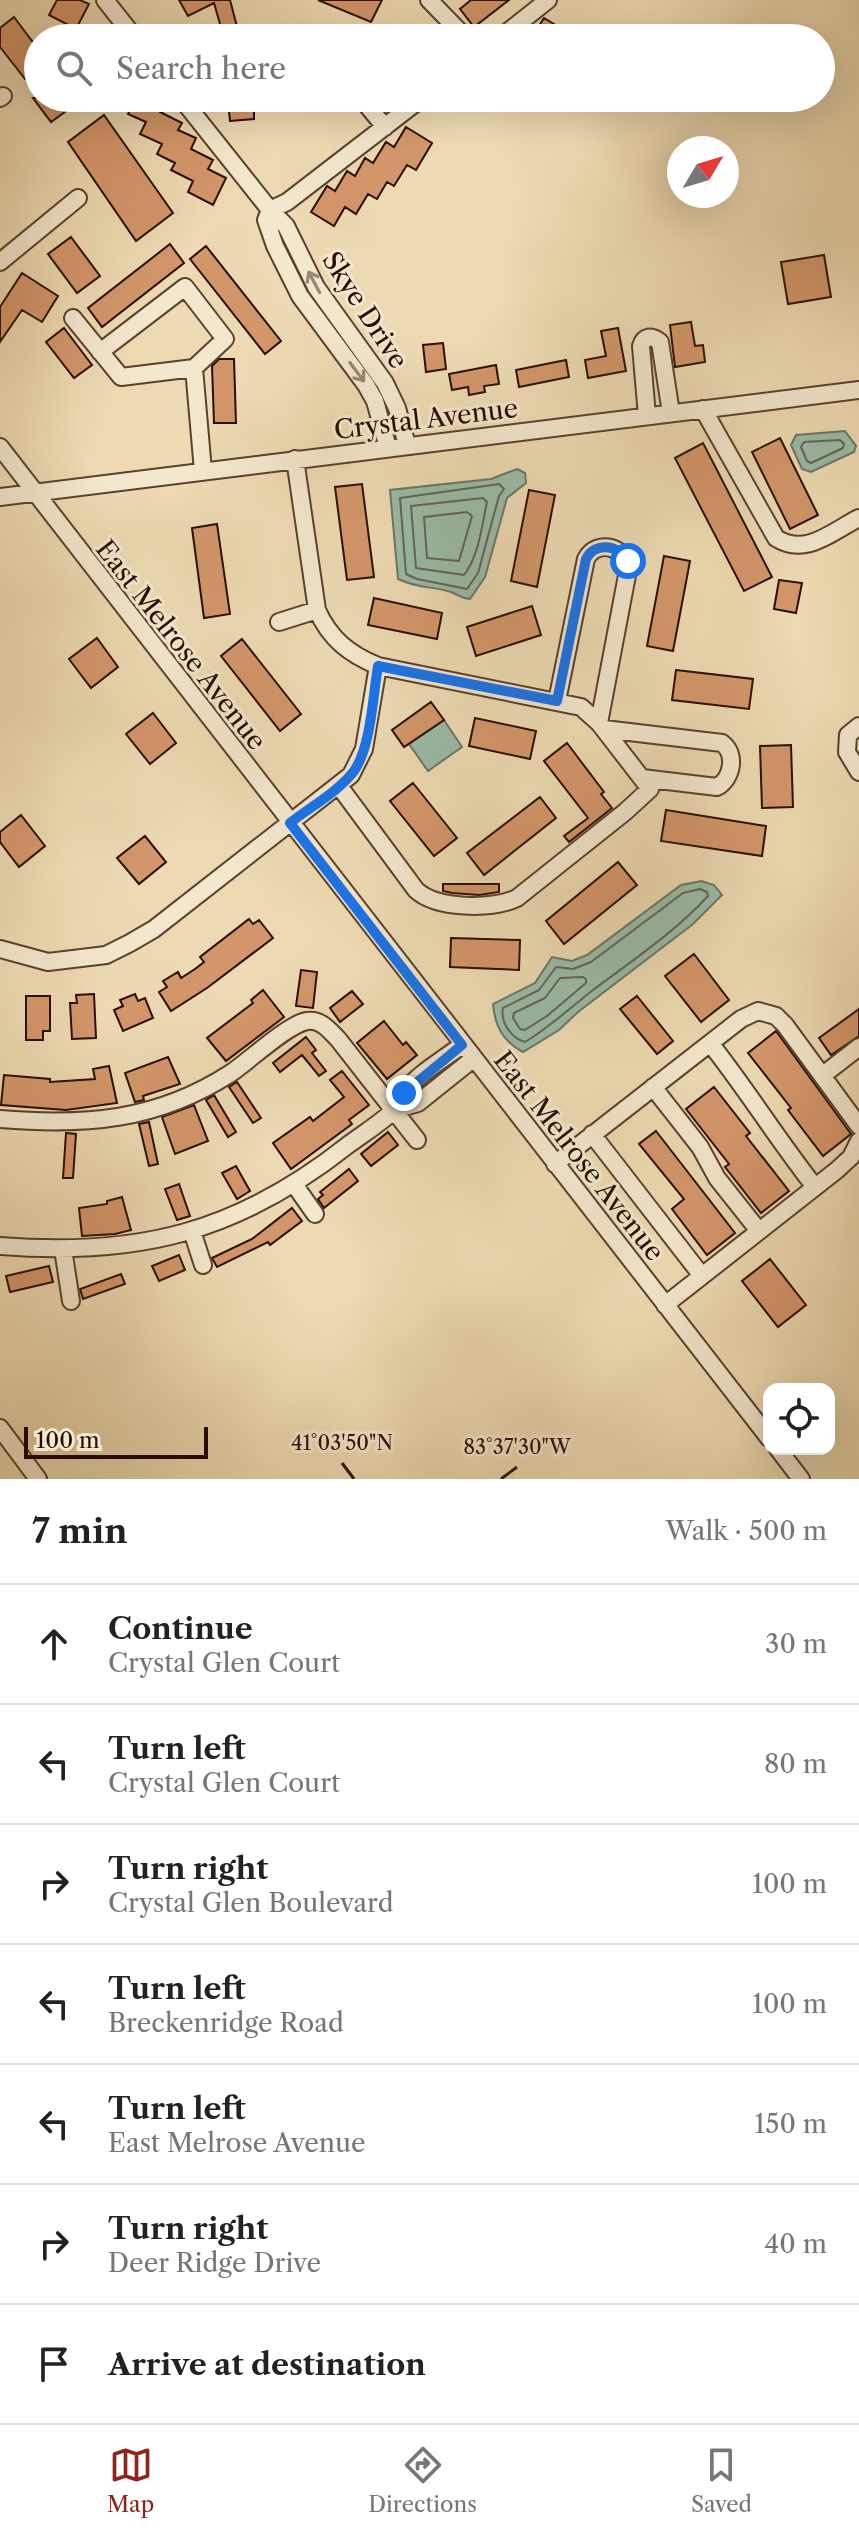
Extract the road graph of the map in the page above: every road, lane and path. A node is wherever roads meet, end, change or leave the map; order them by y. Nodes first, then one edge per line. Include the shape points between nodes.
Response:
1 (429, 0) edge
2 (548, 0) edge
3 (111, 2) edge
4 (126, 24) edge
5 (452, 24) edge
6 (518, 24) edge
7 (193, 112) edge
8 (373, 112) edge
9 (404, 112) edge
10 (385, 127) junction
11 (78, 198) dead end
12 (270, 210) junction
13 (0, 262) edge
14 (73, 318) dead end
15 (340, 321) junction
16 (320, 324) junction
17 (100, 352) junction
18 (194, 368) junction
19 (859, 390) edge
20 (703, 409) junction
21 (671, 413) junction
22 (647, 416) junction
23 (407, 445) junction
24 (0, 447) edge
25 (388, 448) junction
26 (295, 459) junction
27 (203, 471) junction
28 (32, 492) junction
29 (0, 497) edge
30 (859, 518) edge
31 (317, 610) junction
32 (279, 622) dead end
33 (378, 666) junction
34 (557, 701) junction
35 (601, 726) junction
36 (859, 726) edge
37 (859, 772) edge
38 (646, 783) junction
39 (339, 786) junction
40 (290, 823) junction
41 (0, 949) edge
42 (710, 1043) junction
43 (462, 1045) junction
44 (859, 1047) edge
45 (473, 1059) junction
46 (823, 1075) junction
47 (653, 1087) junction
48 (394, 1110) junction
49 (0, 1119) edge
50 (859, 1126) edge
51 (592, 1134) junction
52 (417, 1140) dead end
53 (859, 1141) edge
54 (555, 1164) junction
55 (294, 1184) junction
56 (815, 1187) junction
57 (315, 1214) dead end
58 (192, 1231) junction
59 (759, 1231) junction
60 (0, 1246) edge
61 (63, 1249) junction
62 (203, 1265) dead end
63 (702, 1276) junction
64 (71, 1301) dead end
65 (665, 1305) junction
66 (0, 1428) edge
67 (763, 1430) edge
68 (782, 1455) edge
69 (797, 1478) edge
70 (38, 1479) edge

1 - 5 street
2 - 6 street
3 - 4 street
7 - 12 street, Skye Drive
8 - 10 street
9 - 10 street
10 - 12 street
11 - 13 street
15 -> 12 street, Skye Drive via 316,287 286,226
12 - 16 street, Skye Drive via 266,226 300,296
14 - 17 street
15 - 16 street
15 - 23 street, Skye Drive via 385,383
16 -> 25 street, Skye Drive via 375,401
17 - 18 street via 121,377
17 - 18 street via 185,287 225,339
18 - 27 street
19 - 20 street, Crystal Avenue
20 - 21 street, Crystal Avenue
20 - 30 street via 776,538 805,547
21 - 22 street, Crystal Avenue
21 - 22 street via 660,342 649,337 641,346
22 - 23 street, Crystal Avenue
23 - 25 street, Crystal Avenue
24 - 28 street, East Melrose Avenue
25 - 26 street, Crystal Avenue
26 - 27 street, Crystal Avenue
26 - 31 street
27 - 28 street, Crystal Avenue
28 - 29 street, Crystal Avenue
28 - 40 street, East Melrose Avenue
31 - 32 street
31 - 33 street via 342,647
33 - 34 street
33 - 39 street via 361,759
34 - 35 street via 581,707
34 - 35 street via 586,559 598,547 616,549 628,561 628,570
35 - 38 street
35 - 38 street via 729,748 729,775 717,787
36 - 37 street via 848,735 847,752
38 - 39 street via 625,812 517,898 501,904 455,905 429,900 416,890
39 - 40 street
40 - 41 street via 154,929 106,955 48,962
40 - 43 street, East Melrose Avenue
42 - 46 street via 750,1013 767,1011 785,1025
42 - 47 street
42 - 56 street
43 - 45 street, East Melrose Avenue
43 - 48 street via 406,1089
44 - 46 street
45 - 48 street via 418,1103
45 - 54 street, East Melrose Avenue
46 - 50 street
47 - 51 street
47 - 59 street
48 - 49 street via 338,1039 311,1020 294,1026 230,1073 165,1105 104,1120
48 - 52 street
48 - 55 street
51 - 54 street
51 - 63 street
53 - 56 street via 851,1157
54 - 65 street, East Melrose Avenue
55 - 57 street
55 - 58 street
56 - 59 street
58 - 61 street via 112,1248
58 - 62 street
59 - 63 street
60 - 61 street
61 - 64 street
63 - 65 street
65 - 67 street, East Melrose Avenue
66 - 70 street
68 - 69 street

